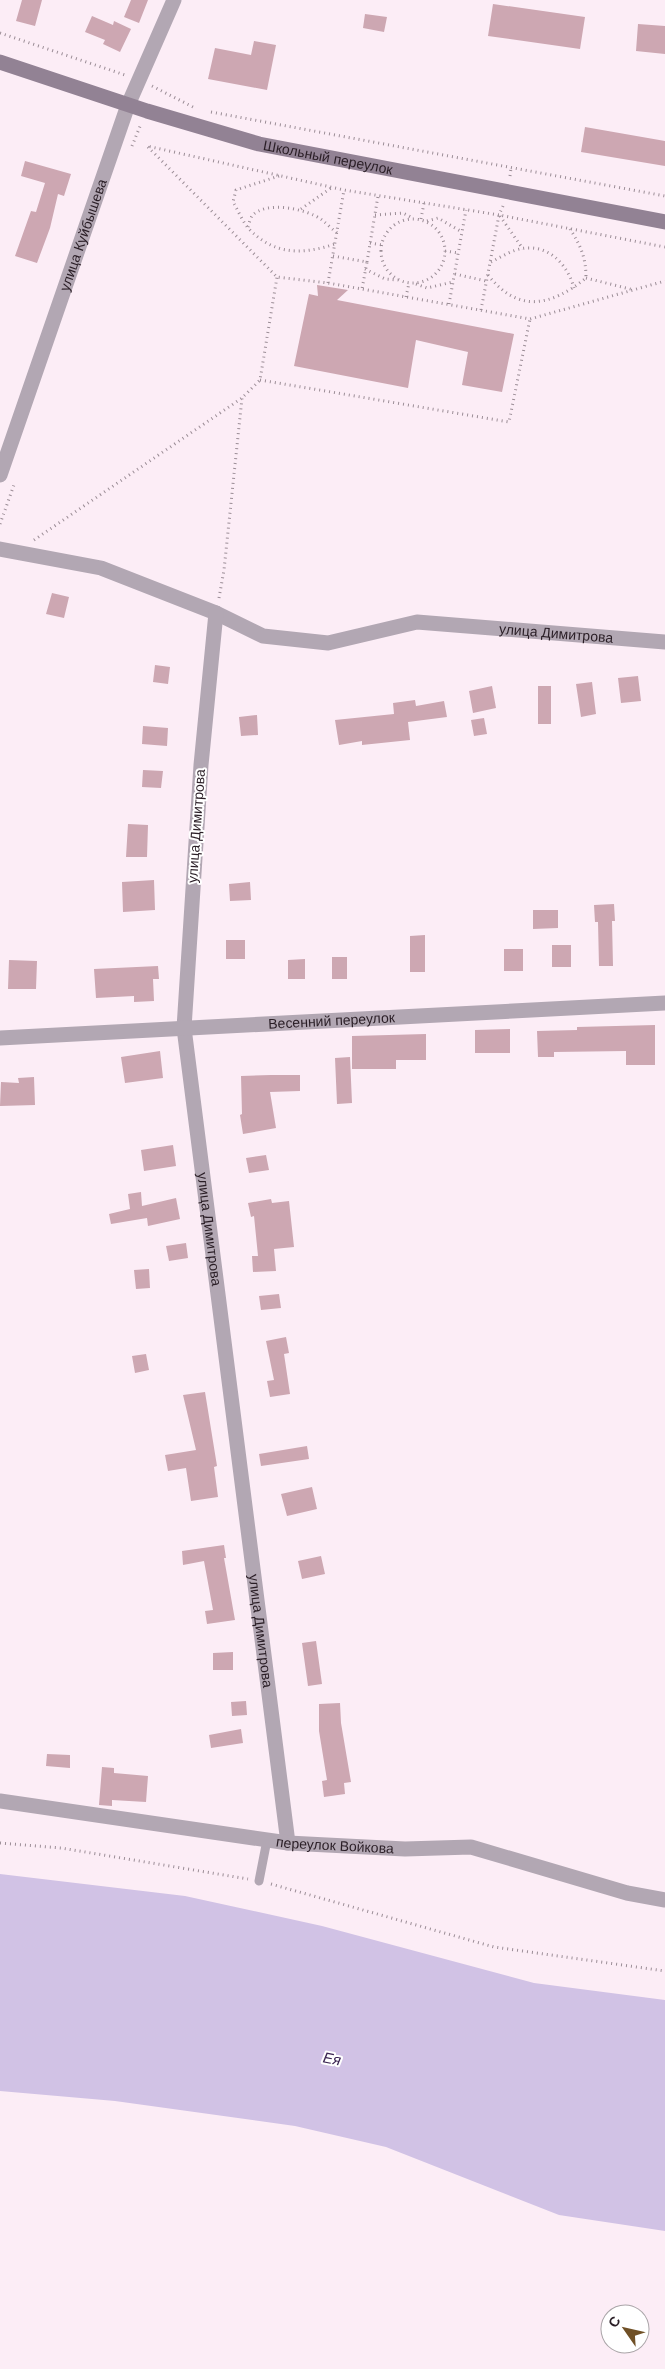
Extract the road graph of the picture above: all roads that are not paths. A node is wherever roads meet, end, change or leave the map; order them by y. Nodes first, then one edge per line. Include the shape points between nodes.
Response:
1 (174, 0) edge
2 (0, 62) edge
3 (128, 105) junction
4 (665, 222) edge
5 (0, 475) edge
6 (0, 549) edge
7 (216, 612) junction
8 (665, 642) edge
9 (665, 1003) edge
10 (184, 1028) junction
11 (0, 1038) edge
12 (0, 1800) edge
13 (267, 1840) junction
14 (288, 1843) junction
15 (259, 1881) road end
16 (665, 1900) edge

1 - 3 street, улица Куйбышева
2 - 3 street, Школьный переулок
3 - 4 street, Школьный переулок via 260,144
3 - 5 street, улица Куйбышева
6 - 7 street, улица Димитрова via 101,568
7 - 8 street, улица Димитрова via 263,636 328,643 416,622
7 - 10 street, улица Димитрова via 201,764
9 - 10 street, Весенний переулок
10 - 11 street, Весенний переулок
10 - 14 street, улица Димитрова
12 - 13 street, переулок Войкова
13 - 14 street, переулок Войкова
13 - 15 lane
14 - 16 street, переулок Войкова via 405,1849 471,1846 627,1893

